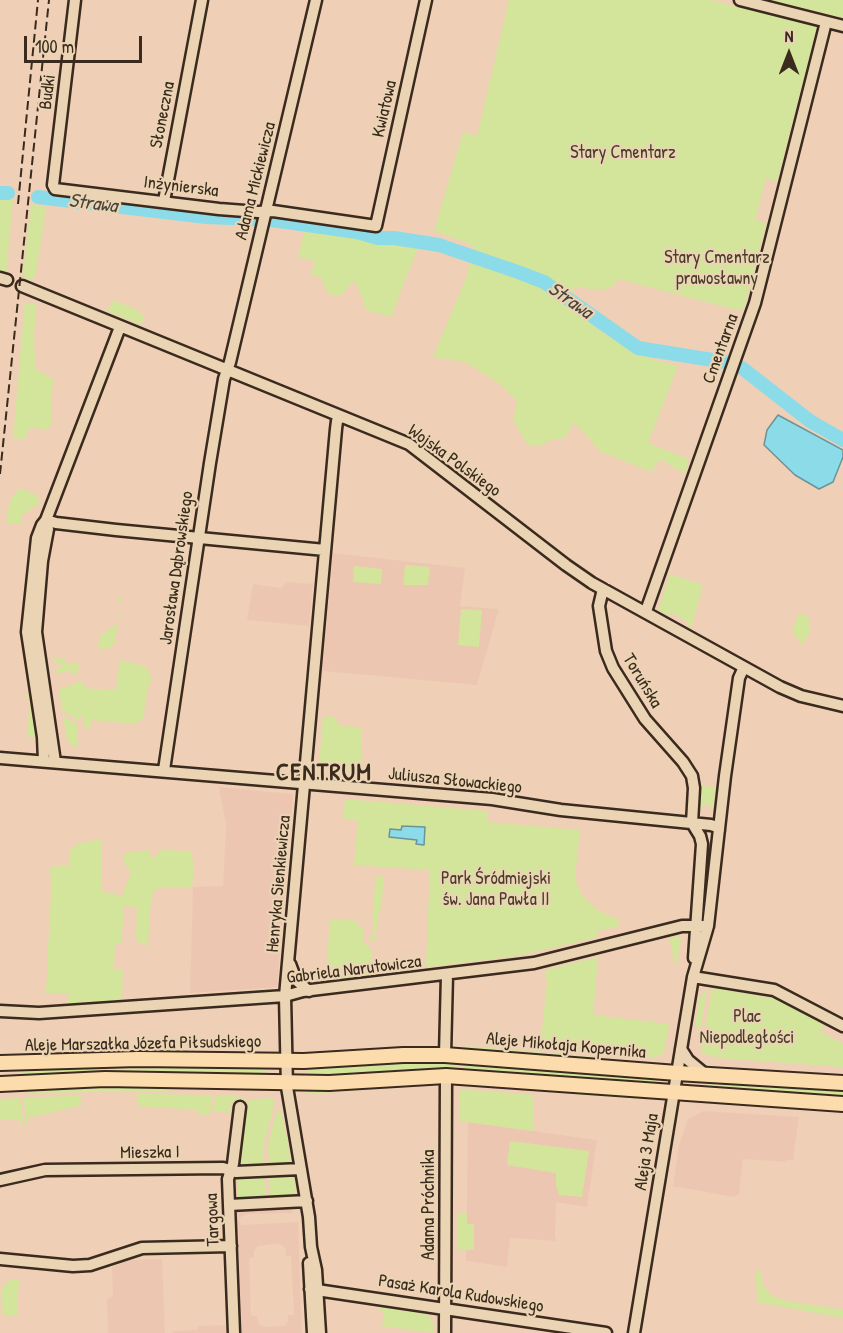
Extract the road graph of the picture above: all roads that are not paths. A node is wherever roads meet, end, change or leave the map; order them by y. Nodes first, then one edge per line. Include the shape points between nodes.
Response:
1 (75, 0) edge
2 (202, 0) edge
3 (316, 0) edge
4 (426, 0) edge
5 (740, 0) edge
6 (826, 22) junction
7 (843, 26) edge
8 (54, 187) joint
9 (164, 201) junction
10 (264, 216) junction
11 (376, 226) joint
12 (22, 286) dead end
13 (120, 327) junction
14 (227, 371) junction
15 (341, 417) junction
16 (46, 520) junction
17 (199, 537) junction
18 (325, 550) junction
19 (603, 589) junction
20 (646, 611) junction
21 (744, 668) junction
22 (843, 706) edge
23 (0, 758) edge
24 (49, 762) junction
25 (164, 771) junction
26 (305, 784) junction
27 (692, 823) junction
28 (699, 833) junction
29 (718, 836) junction
30 (695, 925) junction
31 (708, 926) junction
32 (289, 958) junction
33 (447, 975) junction
34 (693, 977) junction
35 (309, 991) junction
36 (285, 996) junction
37 (0, 1011) edge
38 (843, 1026) edge
39 (681, 1049) junction
40 (445, 1055) junction
41 (286, 1061) junction
42 (0, 1063) edge
43 (677, 1073) junction
44 (705, 1074) junction
45 (446, 1076) junction
46 (286, 1083) junction
47 (843, 1083) edge
48 (0, 1084) edge
49 (673, 1093) junction
50 (843, 1104) edge
51 (240, 1107) dead end
52 (301, 1169) junction
53 (231, 1170) junction
54 (0, 1180) edge
55 (307, 1201) junction
56 (229, 1205) junction
57 (231, 1246) junction
58 (0, 1259) edge
59 (314, 1289) junction
60 (445, 1309) junction
61 (234, 1333) edge
62 (313, 1333) edge
63 (320, 1333) edge
64 (444, 1333) edge
65 (606, 1333) edge
66 (634, 1333) edge

1 - 8 street, Budki
2 - 9 street, Słoneczna
3 - 10 street, Adama Mickiewicza
4 - 11 street, Kwiatowa
5 - 6 street
6 - 7 street
6 - 20 street, Cmentarna via 760,284
8 - 9 street, Inżynierska
9 - 10 street, Inżynierska
10 - 11 street, Inżynierska via 290,213
10 - 14 street, Adama Mickiewicza
12 - 13 street, Wojska Polskiego
13 - 14 street, Wojska Polskiego
13 - 16 street
14 - 15 street, Wojska Polskiego
14 - 17 street, Jarosława Dąbrowskiego
15 - 18 street, Henryka Sienkiewicza via 336,425
15 - 19 street, Wojska Polskiego via 409,444
16 - 17 street
16 - 24 street via 35,549 27,619
17 - 18 street
17 - 25 street, Jarosława Dąbrowskiego
18 - 26 street, Henryka Sienkiewicza
19 - 20 street, Wojska Polskiego
19 - 27 street, Toruńska via 598,606 606,651 645,719 692,776
20 - 21 street, Wojska Polskiego
21 - 22 street, Wojska Polskiego via 797,694
21 - 29 street via 739,678
23 - 24 street, Juliusza Słowackiego
24 - 25 street, Juliusza Słowackiego
25 - 26 street, Juliusza Słowackiego
26 - 27 street, Juliusza Słowackiego via 492,799
26 - 32 street, Henryka Sienkiewicza
27 - 28 street
27 - 29 street, Juliusza Słowackiego via 714,825
28 - 29 street
28 - 30 street via 702,849
29 - 31 street
30 - 31 street, Gabriela Narutowicza
30 - 33 street, Gabriela Narutowicza via 544,961
30 - 34 street
31 - 34 street
32 - 35 street via 294,978
32 - 36 street, Henryka Sienkiewicza
33 - 35 street, Gabriela Narutowicza
33 - 40 street
34 - 38 street via 779,991
34 - 39 street, Aleja 3 Maja
35 - 36 street, Gabriela Narutowicza
36 - 37 street, Gabriela Narutowicza via 39,1013
36 - 41 street, Henryka Sienkiewicza
39 - 43 street, Aleja 3 Maja
39 - 44 street via 691,1064
40 - 41 main road, Aleje Mikołaja Kopernika
40 - 43 main road, Aleje Mikołaja Kopernika
41 - 42 main road, Aleje Marszałka Józefa Piłsudskiego
41 - 46 street, Henryka Sienkiewicza
43 - 44 main road, Aleje Mikołaja Kopernika
43 - 49 street, Aleja 3 Maja
44 - 47 main road, Aleje Mikołaja Kopernika
45 - 46 main road
45 - 49 main road
45 - 60 street, Adama Próchnika
46 - 48 main road, Aleje Marszałka Józefa Piłsudskiego via 105,1079
46 - 52 street, Henryka Sienkiewicza
49 - 50 main road
49 - 66 street, Aleja 3 Maja
51 - 53 street, Targowa
52 - 53 street, Mieszka I
52 - 55 street, Henryka Sienkiewicza
53 - 54 street, Mieszka I via 45,1170
53 - 56 street, Targowa
55 - 56 street
55 - 59 street, Henryka Sienkiewicza
56 - 57 street, Targowa
57 - 58 street via 142,1248 90,1265 74,1266
57 - 61 street, Targowa
59 - 60 street, Pasaż Karola Rudowskiego
59 - 62 street, Henryka Sienkiewicza
59 - 63 street, Henryka Sienkiewicza
60 - 64 street, Adama Próchnika
60 - 65 street, Pasaż Karola Rudowskiego

